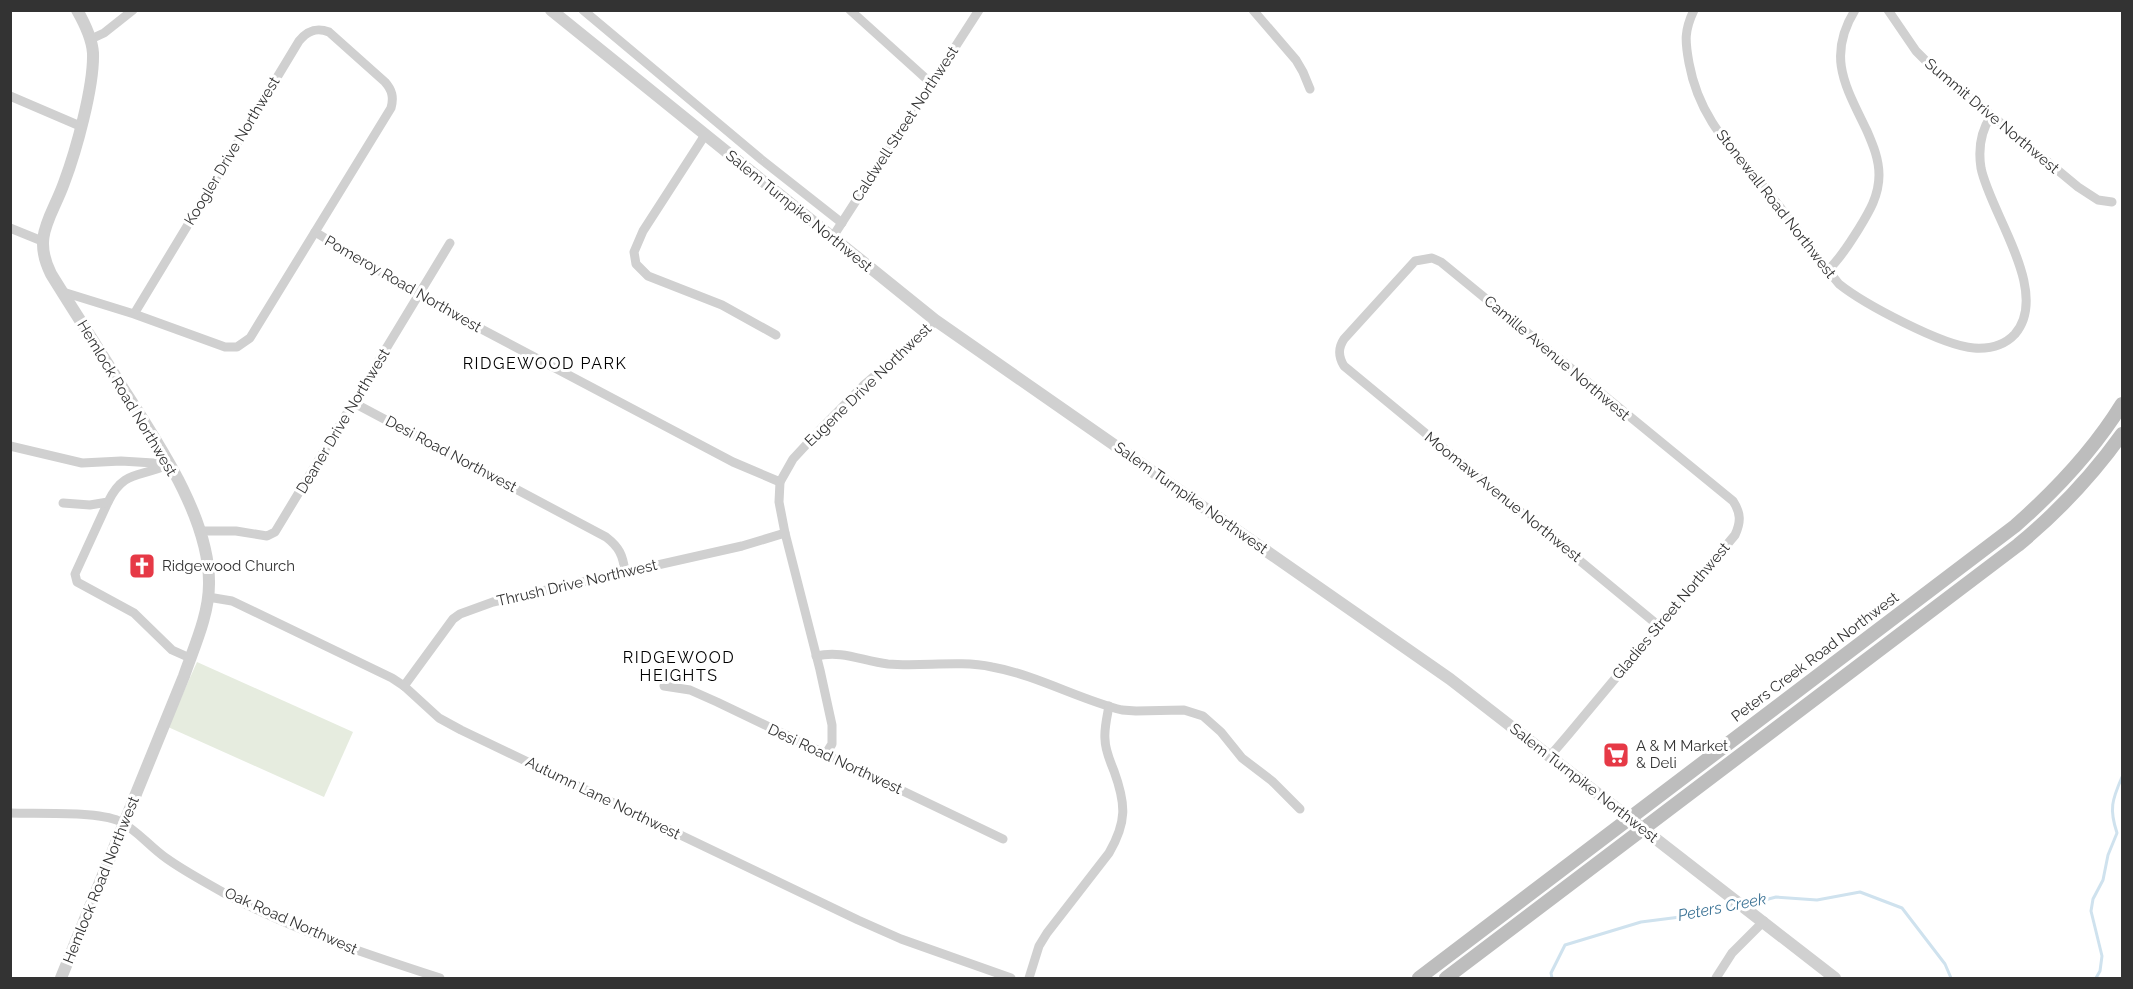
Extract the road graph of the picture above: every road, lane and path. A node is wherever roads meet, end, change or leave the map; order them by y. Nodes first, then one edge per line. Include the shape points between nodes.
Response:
1 (77, 10) edge
2 (133, 10) edge
3 (551, 10) edge
4 (583, 10) edge
5 (850, 10) edge
6 (979, 10) edge
7 (1253, 10) edge
8 (1694, 10) edge
9 (1855, 10) edge
10 (1888, 10) edge
11 (91, 39) junction
12 (932, 84) junction
13 (1310, 89) dead end
14 (10, 96) edge
15 (1991, 116) junction
16 (80, 126) junction
17 (705, 135) junction
18 (2112, 202) dead end
19 (842, 223) junction
20 (10, 228) edge
21 (315, 232) junction
22 (832, 238) junction
23 (42, 241) junction
24 (450, 243) dead end
25 (1828, 270) junction
26 (63, 292) junction
27 (419, 295) junction
28 (134, 314) junction
29 (935, 320) junction
30 (776, 335) dead end
31 (1347, 369) joint
32 (354, 403) junction
33 (2122, 404) edge
34 (1636, 423) joint
35 (2122, 434) edge
36 (10, 446) edge
37 (170, 464) junction
38 (780, 482) junction
39 (108, 502) junction
40 (63, 503) dead end
41 (199, 531) junction
42 (785, 533) junction
43 (625, 572) junction
44 (208, 597) junction
45 (1659, 626) junction
46 (816, 656) junction
47 (190, 658) junction
48 (404, 686) junction
49 (664, 686) dead end
50 (1108, 706) junction
51 (825, 755) junction
52 (1550, 756) junction
53 (1300, 809) dead end
54 (10, 813) edge
55 (1629, 819) junction
56 (123, 824) junction
57 (1643, 829) junction
58 (1004, 839) dead end
59 (1762, 919) junction
60 (61, 978) edge
61 (440, 978) edge
62 (1011, 978) edge
63 (1029, 978) edge
64 (1419, 978) edge
65 (1446, 978) edge
66 (1716, 978) edge
67 (1835, 978) edge

1 - 11 street
2 - 11 street
3 - 17 street, Salem Turnpike Northwest
4 - 19 street
5 - 12 street
6 - 12 street, Caldwell Street Northwest
7 - 13 street via 1296,60
8 - 25 street, Stonewall Road Northwest via 1685,33 1691,76 1703,109
9 - 25 street via 1840,45 1841,71 1876,152 1879,176 1869,212
10 - 15 street, Summit Drive Northwest via 1916,51
11 - 16 street via 89,88
12 - 19 street, Caldwell Street Northwest
14 - 16 street
15 - 18 street, Summit Drive Northwest via 2090,197
15 - 25 street, Stonewall Road Northwest via 1980,142 1982,171 2024,279 2028,300 2025,317 2014,336 1991,348 1953,344 1848,292
16 - 23 street via 71,164
17 - 22 street, Salem Turnpike Northwest
17 - 30 street via 639,238 634,252 636,264 652,278 697,293
19 - 22 street, Caldwell Street Northwest
20 - 23 street
21 - 27 street, Pomeroy Road Northwest
21 - 28 street, Pomeroy Road Northwest via 250,338 237,347 225,347
21 - 28 street, Koogler Drive Northwest via 393,101 386,82 323,30 304,34
22 - 29 street, Salem Turnpike Northwest
23 - 26 street, Hemlock Road Northwest via 45,262
24 - 27 street, Deaner Drive Northwest
26 - 28 street, Pomeroy Road Northwest
26 - 37 street, Hemlock Road Northwest
27 - 32 street, Deaner Drive Northwest
27 - 38 street, Pomeroy Road Northwest via 724,457
29 - 38 street, Eugene Drive Northwest via 812,439 793,459
29 - 52 street, Salem Turnpike Northwest via 1450,679
31 - 34 street, Camille Avenue Northwest via 1339,354 1341,343 1416,261 1424,258 1439,261 1479,292
31 - 45 street, Moomaw Avenue Northwest
32 - 41 street, Deaner Drive Northwest via 275,532 267,536
32 - 43 street, Desi Road Northwest via 606,537 619,549
33 - 55 main road, Peters Creek Road Northwest via 2068,476 2015,526
34 - 45 street, Gladies Street Northwest via 1733,501 1741,518 1735,535
35 - 57 main road via 2081,486 2035,531
36 - 37 street via 82,463
37 - 39 street via 123,481
37 - 41 street, Hemlock Road Northwest
38 - 42 street via 778,502
39 - 40 street
39 - 47 street via 75,574 77,582 134,613 172,650
41 - 44 street, Hemlock Road Northwest via 209,572
42 - 43 street, Thrush Drive Northwest
42 - 46 street
43 - 48 street, Thrush Drive Northwest via 493,602 460,614 445,627
44 - 47 street, Hemlock Road Northwest
44 - 48 street, Autumn Lane Northwest via 232,601
45 - 52 street, Gladies Street Northwest
46 - 50 street via 838,653 909,666 996,667
46 - 51 street via 833,736
47 - 56 street, Hemlock Road Northwest
48 - 62 street, Autumn Lane Northwest via 430,711 461,730 858,920
49 - 51 street, Desi Road Northwest via 690,690
50 - 53 street via 1136,711 1184,710 1203,716 1242,758
50 - 63 street via 1105,739 1120,789 1122,822 1109,853 1047,933
51 - 58 street, Desi Road Northwest
52 - 55 street, Salem Turnpike Northwest
54 - 56 street via 106,817
55 - 57 street, Salem Turnpike Northwest
55 - 64 main road, Peters Creek Road Northwest
56 - 60 street, Hemlock Road Northwest
56 - 61 street, Oak Road Northwest via 166,858 253,908 349,948
57 - 59 street, Salem Turnpike Northwest
57 - 65 main road
59 - 66 street
59 - 67 street, Salem Turnpike Northwest

